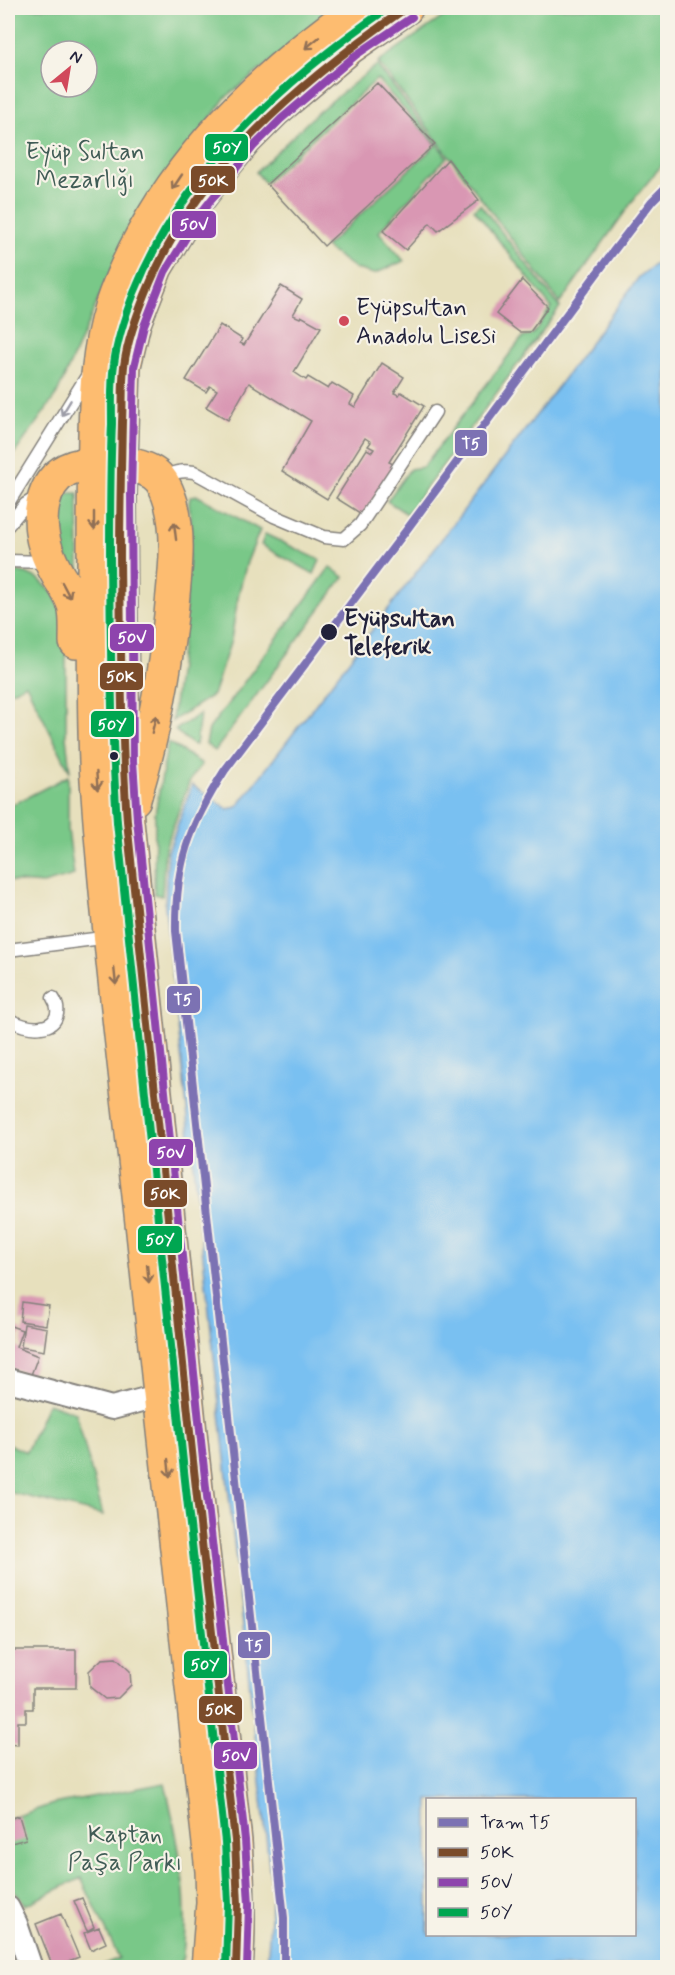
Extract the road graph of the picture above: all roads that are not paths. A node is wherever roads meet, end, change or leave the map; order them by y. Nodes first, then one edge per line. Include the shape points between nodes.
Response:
1 (359, 8) edge
2 (406, 8) edge
3 (99, 360) junction
4 (435, 412) dead end
5 (108, 463) junction
6 (160, 480) junction
7 (48, 490) junction
8 (8, 503) edge
9 (8, 525) edge
10 (8, 561) edge
11 (51, 562) junction
12 (95, 723) junction
13 (127, 821) junction
14 (111, 937) junction
15 (8, 950) edge
16 (53, 998) dead end
17 (8, 1019) edge
18 (8, 1380) edge
19 (161, 1395) junction
20 (8, 1908) edge
21 (31, 1968) edge
22 (208, 1968) edge
23 (236, 1968) edge

1 -> 3 main road via 240,105 190,163 132,256 110,312
2 - 5 main road via 350,47 274,111 218,173 172,239 144,296 128,346
3 - 5 main road
3 -> 8 lane
4 - 6 lane via 360,525 344,539 324,537 274,516 194,472 174,472
5 - 6 main road via 141,467
5 - 7 main road via 72,466
5 -> 12 main road
5 - 13 main road
13 -> 6 main road via 158,710 170,633 177,547 171,504
7 - 9 lane via 26,504
7 - 11 main road via 42,524 44,546
10 - 11 lane
11 -> 12 main road via 75,606 78,680
12 -> 14 main road
13 - 23 main road via 235,1840 239,1895
14 - 15 lane
14 -> 19 main road
16 - 17 lane via 58,1011 48,1024 15,1024
18 - 19 street via 111,1408
19 -> 22 main road via 212,1871
20 - 21 street

